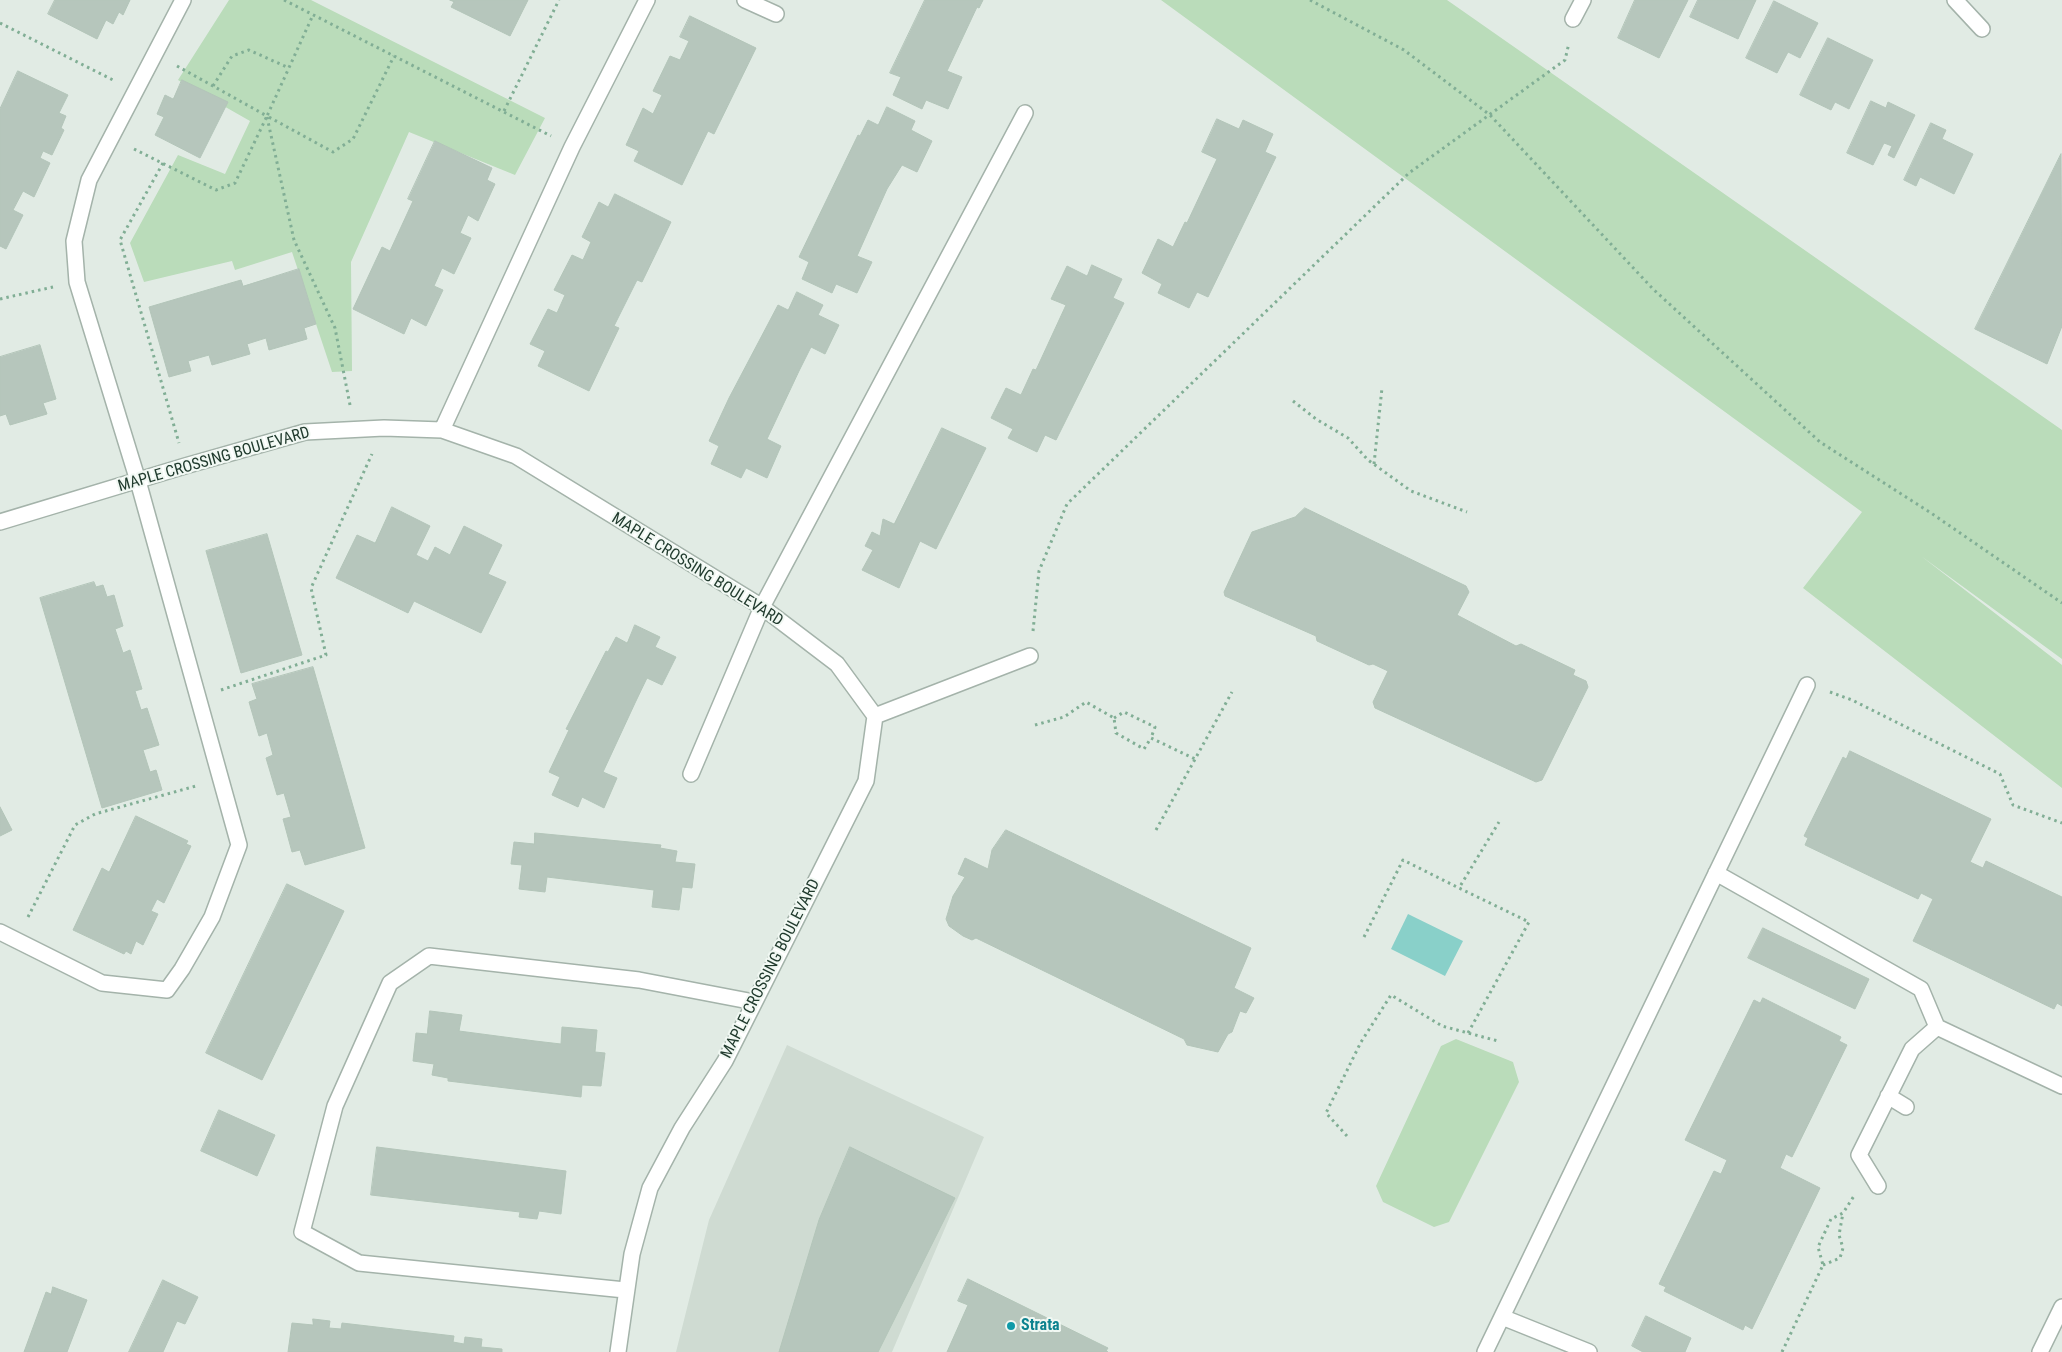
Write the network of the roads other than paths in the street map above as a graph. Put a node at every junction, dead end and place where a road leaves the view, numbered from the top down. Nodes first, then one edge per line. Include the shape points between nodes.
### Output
1 (183, 0) edge
2 (647, 0) edge
3 (745, 0) edge
4 (1583, 0) edge
5 (1955, 0) edge
6 (776, 14) dead end
7 (1574, 19) road end
8 (1982, 29) dead end
9 (1025, 113) dead end
10 (442, 430) junction
11 (138, 481) junction
12 (0, 522) edge
13 (762, 607) junction
14 (1030, 656) road end
15 (1807, 684) road end
16 (875, 716) junction
17 (691, 774) dead end
18 (1716, 873) junction
19 (0, 932) edge
20 (754, 1002) junction
21 (1937, 1027) junction
22 (2062, 1086) edge
23 (1888, 1096) junction
24 (1906, 1107) dead end
25 (1878, 1186) dead end
26 (625, 1290) junction
27 (2062, 1307) edge
28 (1502, 1317) junction
29 (618, 1352) edge
30 (1485, 1352) edge
31 (1590, 1352) edge
32 (2040, 1352) edge

1 - 11 street via 89,180 74,241 77,282
2 - 10 street via 572,147
3 - 6 street
4 - 7 street
5 - 8 street
9 - 13 street
10 - 11 street, MAPLE CROSSING BOULEVARD via 384,428 305,432
10 - 13 street, MAPLE CROSSING BOULEVARD via 516,456
11 - 12 street, MAPLE CROSSING BOULEVARD
11 - 19 street via 239,845 212,917 167,990 102,983
13 - 16 street, MAPLE CROSSING BOULEVARD via 837,664
13 - 17 street
14 - 16 street
15 - 18 street
16 - 20 street, MAPLE CROSSING BOULEVARD via 866,781
18 - 21 street via 1920,989
18 - 28 street
20 - 26 street, MAPLE CROSSING BOULEVARD via 725,1061 682,1128 650,1188
20 - 26 street via 639,980 429,956 390,983 335,1106 302,1232 359,1263
21 - 22 street
21 - 23 street via 1912,1049
23 - 24 street
23 - 25 street via 1859,1155
26 - 29 street, MAPLE CROSSING BOULEVARD
27 - 32 street
28 - 30 street
28 - 31 street

